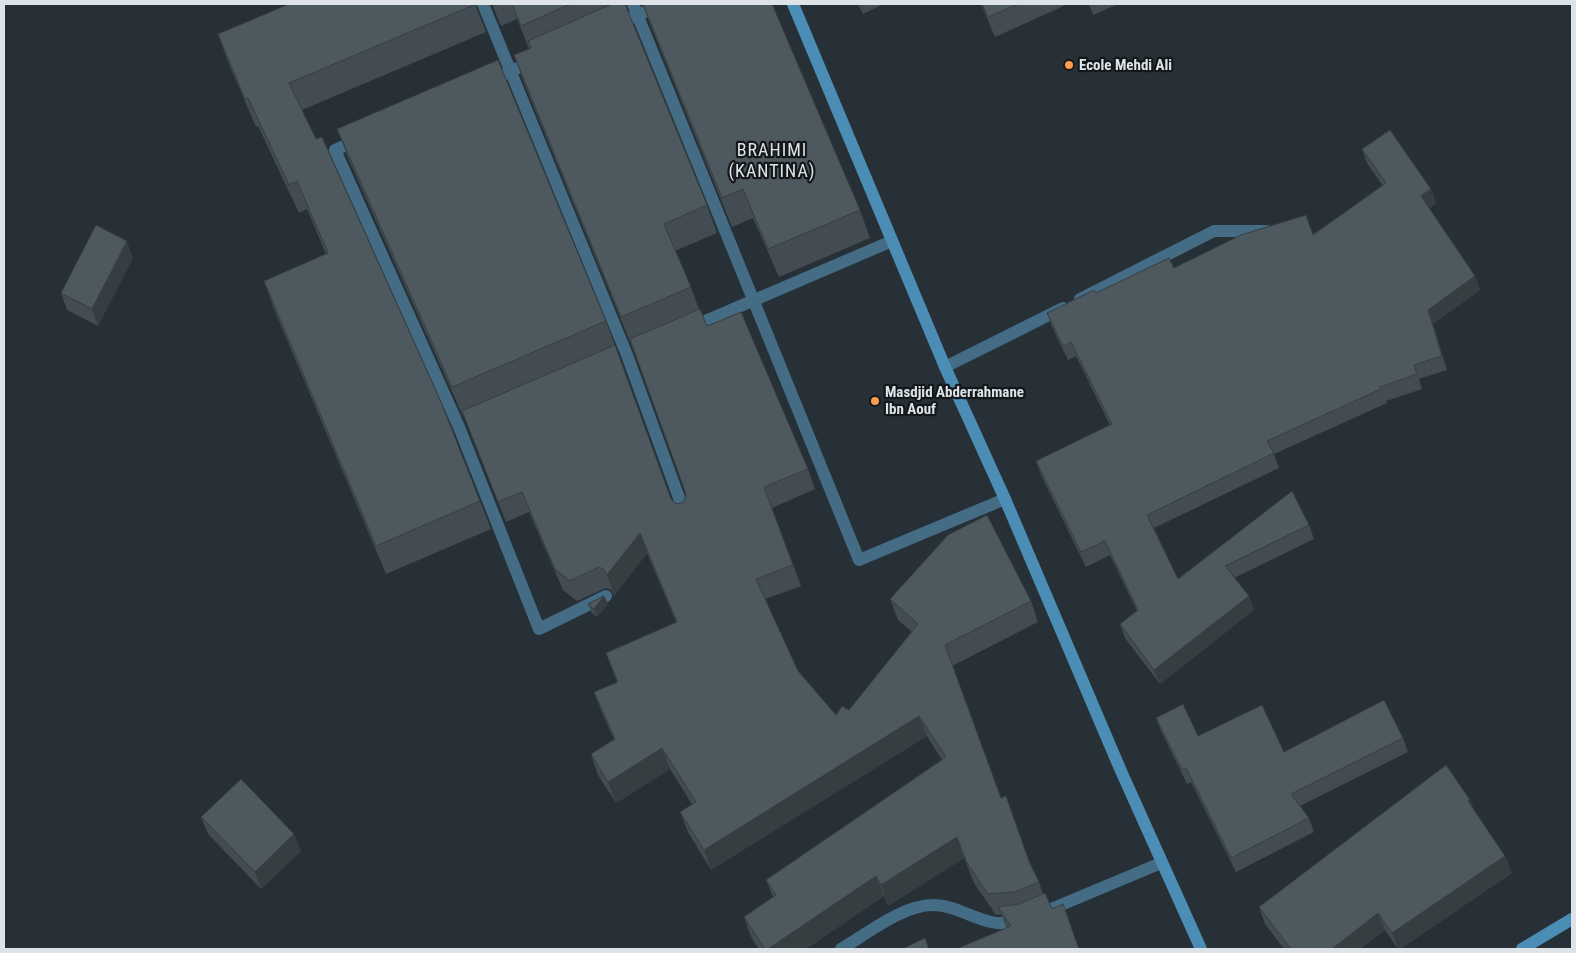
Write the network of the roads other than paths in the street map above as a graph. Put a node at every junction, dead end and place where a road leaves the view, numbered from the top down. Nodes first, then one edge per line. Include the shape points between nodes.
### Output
1 (483, 4) edge
2 (663, 4) edge
3 (793, 4) edge
4 (636, 9) edge
5 (602, 31) edge
6 (547, 55) edge
7 (510, 71) junction
8 (475, 87) edge
9 (370, 134) edge
10 (1267, 231) edge
11 (892, 241) junction
12 (753, 301) junction
13 (681, 332) edge
14 (945, 367) junction
15 (1005, 499) junction
16 (686, 517) edge
17 (606, 596) edge
18 (1161, 863) junction
19 (1572, 920) edge
20 (841, 949) edge
21 (1201, 949) edge
22 (1522, 949) edge

1 - 7 street
2 - 4 street
3 - 11 main road
4 - 5 street
4 - 12 street
6 - 7 street
7 - 8 street
7 - 16 street via 627,355
9 - 17 street via 335,150 464,426 539,629
10 - 14 street via 1214,231
11 - 12 street
11 - 14 main road
12 - 13 street
12 - 15 street via 859,560
14 - 15 main road
15 - 18 main road
18 - 20 street via 1009,924 992,923 945,906 920,906 894,917
18 - 21 main road
19 - 22 main road

